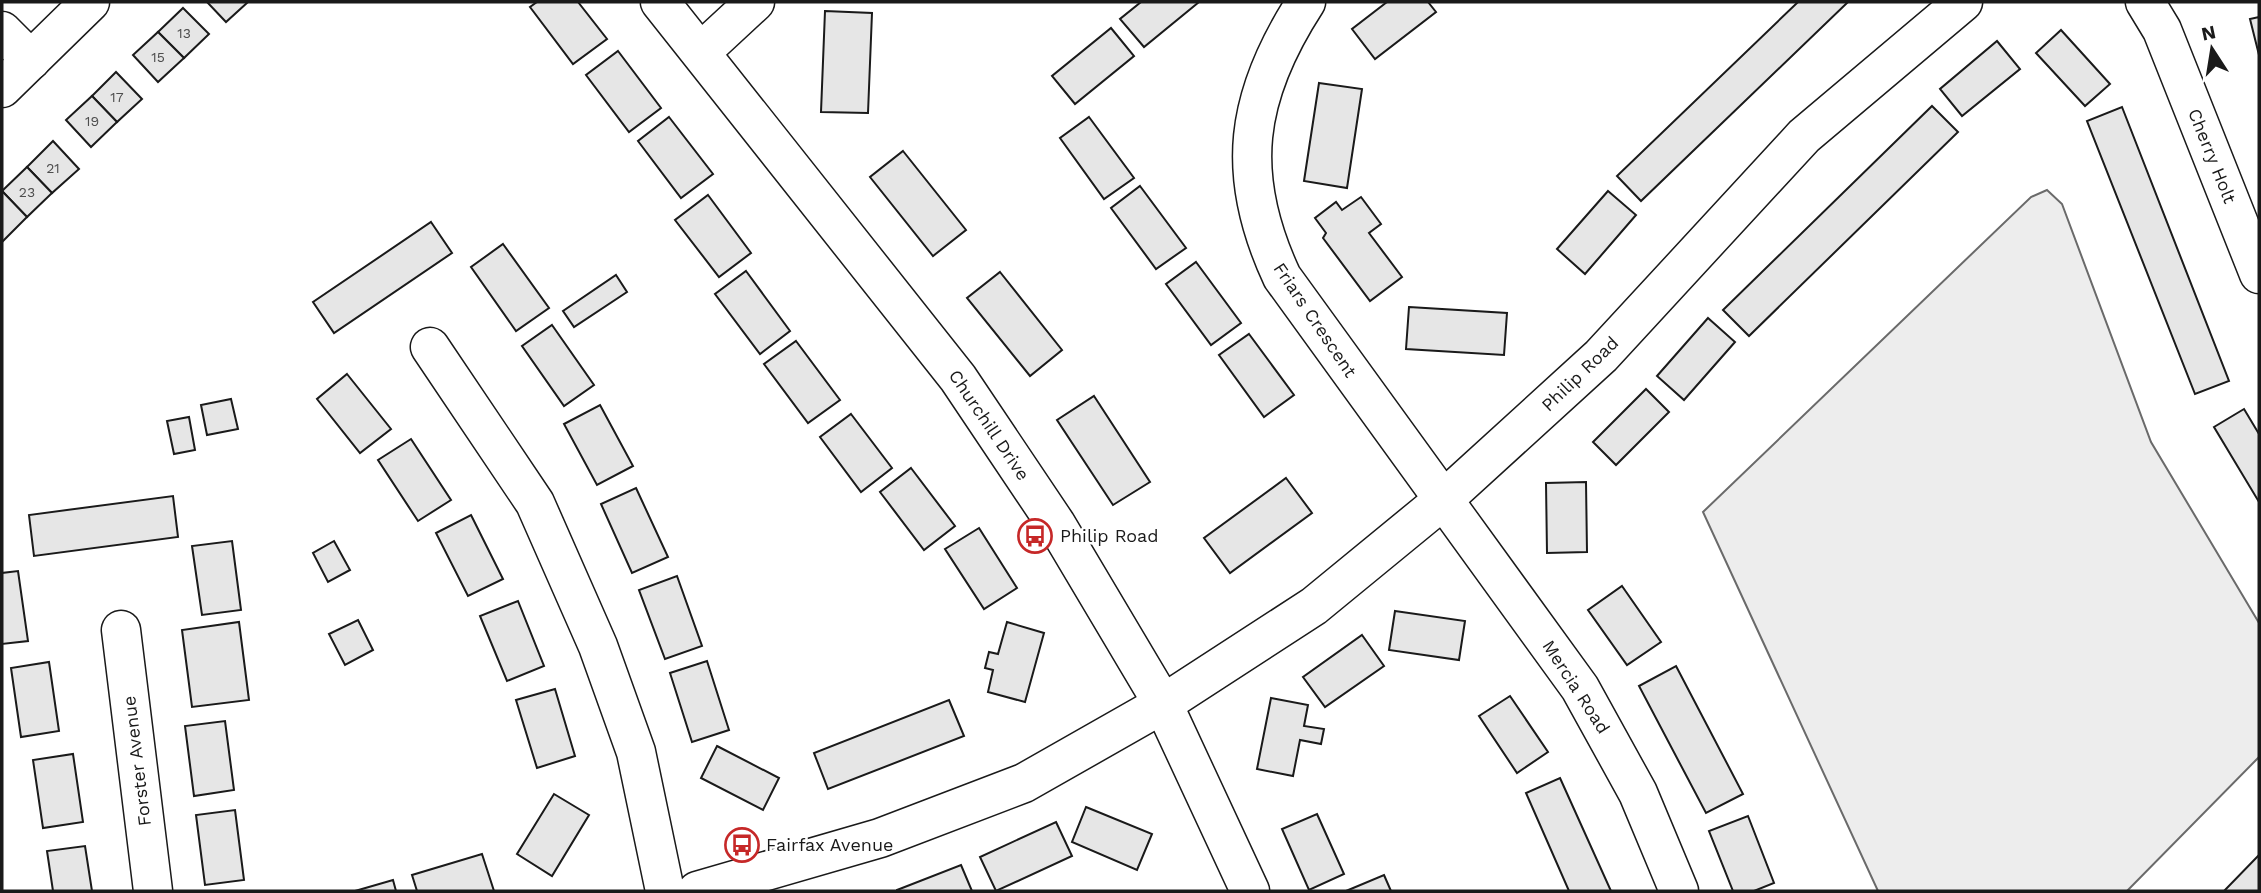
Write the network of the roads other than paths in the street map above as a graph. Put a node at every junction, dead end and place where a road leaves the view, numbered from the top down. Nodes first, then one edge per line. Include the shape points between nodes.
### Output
1 (90, 2) edge
2 (660, 2) edge
3 (755, 2) edge
4 (1306, 2) edge
5 (1963, 2) edge
6 (2145, 2) edge
7 (2, 30) edge
8 (701, 52) junction
9 (31, 60) junction
10 (2, 88) edge
11 (2259, 274) edge
12 (430, 347) dead end
13 (1442, 501) junction
14 (121, 630) dead end
15 (1163, 704) junction
16 (153, 891) edge
17 (665, 891) edge
18 (697, 891) edge
19 (1250, 891) edge
20 (1679, 891) edge

1 - 9 street
2 - 8 street, Churchill Drive
3 - 8 street
4 - 13 street, Friars Crescent via 1278,44 1262,89 1253,137 1256,209 1282,277
5 - 13 street, Philip Road via 1804,136 1601,356
6 - 11 street, Cherry Holt via 2162,30
7 - 9 street
8 - 15 street, Churchill Drive via 958,378 1056,524
9 - 10 street
12 - 17 street via 535,503 598,646 636,751
13 - 15 street, Philip Road via 1314,606
13 - 20 street, Mercia Road via 1580,688 1638,793
14 - 16 street, Forster Avenue
15 - 18 street, Philip Road via 1024,783 880,838
15 - 19 street, Churchill Drive

